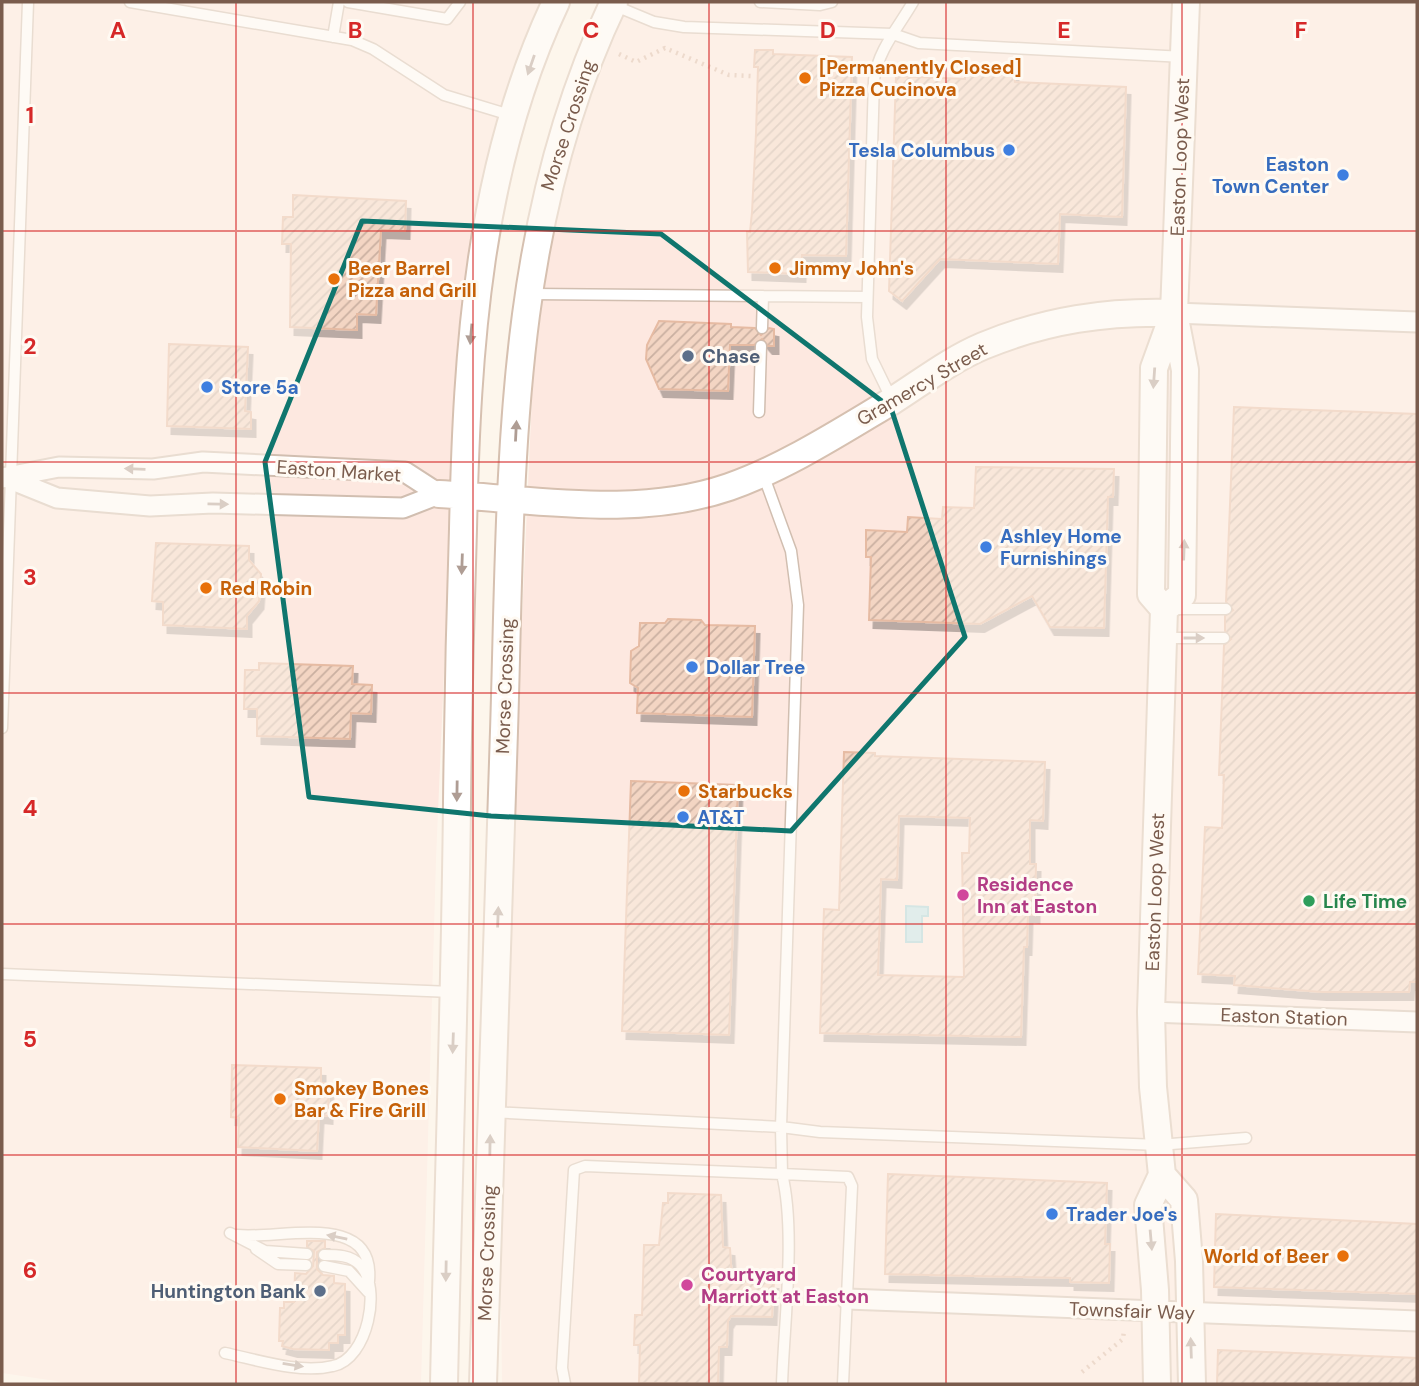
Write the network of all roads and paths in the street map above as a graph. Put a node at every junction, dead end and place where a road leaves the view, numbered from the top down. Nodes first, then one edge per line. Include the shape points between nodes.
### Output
1 (28, 2) edge
2 (130, 2) edge
3 (339, 2) edge
4 (348, 2) edge
5 (460, 2) edge
6 (556, 2) edge
7 (760, 2) edge
8 (832, 2) edge
9 (913, 2) edge
10 (1186, 2) edge
11 (613, 3) edge
12 (151, 4) edge
13 (893, 34) junction
14 (333, 37) junction
15 (620, 54) dead end
16 (1184, 57) junction
17 (751, 76) dead end
18 (514, 116) junction
19 (527, 293) junction
20 (763, 296) junction
21 (867, 297) junction
22 (1174, 313) junction
23 (1417, 322) edge
24 (762, 328) dead end
25 (761, 346) dead end
26 (892, 401) junction
27 (759, 412) dead end
28 (763, 473) junction
29 (6, 479) edge
30 (451, 495) junction
31 (512, 499) junction
32 (1164, 609) junction
33 (1226, 609) dead end
34 (1163, 638) junction
35 (1224, 638) dead end
36 (2, 728) edge
37 (2, 974) edge
38 (455, 992) junction
39 (1151, 1012) junction
40 (1417, 1022) edge
41 (491, 1112) junction
42 (781, 1127) junction
43 (1247, 1138) dead end
44 (1159, 1145) junction
45 (782, 1174) junction
46 (1163, 1175) junction
47 (306, 1260) dead end
48 (324, 1260) dead end
49 (369, 1289) junction
50 (847, 1299) junction
51 (1125, 1310) junction
52 (1155, 1312) junction
53 (1190, 1312) junction
54 (1417, 1321) edge
55 (225, 1353) dead end
56 (1082, 1372) dead end
57 (444, 1384) edge
58 (483, 1384) edge
59 (565, 1384) edge
60 (782, 1384) edge
61 (842, 1384) edge
62 (1157, 1384) edge
63 (1192, 1384) edge

1 - 29 lane
2 - 12 lane
3 - 14 lane
4 - 5 lane via 447,19
6 -> 18 main road, Morse Crossing
7 - 8 lane
9 - 13 lane
10 - 16 main road, Easton Loop West
11 - 13 lane via 654,22 684,27
11 - 19 main road, Morse Crossing via 556,154
12 - 14 lane
13 - 16 lane via 919,43
13 - 21 lane via 875,71
14 - 18 lane via 373,49 444,95
15 - 17 path via 636,62 657,49 674,49 729,75
16 - 22 main road, Easton Loop West
18 -> 30 main road, Morse Crossing via 491,200 475,296
19 - 20 lane
31 -> 19 main road, Morse Crossing
20 - 21 lane
20 - 24 lane
21 - 26 lane via 871,352
22 - 23 street, Gramercy Street
22 - 26 main road, Gramercy Street via 1106,313 1009,337 956,360
22 - 32 main road, Easton Loop West via 1154,368 1151,594
25 - 27 lane
26 - 28 main road, Gramercy Street
28 - 31 main road, Gramercy Street via 727,488 647,502 571,504
28 - 42 lane via 791,551 797,605
29 -> 30 street, Easton Market via 57,498 150,506 213,503 403,509
30 -> 29 street, Easton Market via 405,472 202,462 153,470 59,467
29 - 36 lane
30 - 31 main road, Gramercy Street
30 -> 38 main road, Morse Crossing
41 -> 31 main road, Morse Crossing
32 - 33 lane
32 - 34 main road, Easton Loop West
34 -> 35 lane
34 - 39 main road, Easton Loop West
37 - 38 lane
38 -> 57 main road, Morse Crossing
39 - 40 street, Easton Station
39 - 44 main road, Easton Loop West
41 - 42 lane
58 -> 41 main road, Morse Crossing
42 - 44 lane
42 - 45 lane
43 - 44 lane
44 - 46 main road, Easton Loop West
45 - 50 lane via 848,1177 852,1186
45 - 59 lane via 585,1166 574,1170 562,1368
45 - 60 lane via 787,1224
46 -> 52 main road via 1148,1205
46 - 53 main road via 1184,1200
49 -> 47 lane via 371,1264 365,1250 343,1237 234,1234 278,1264
48 - 49 lane via 349,1271
55 -> 49 lane via 313,1368 336,1366 365,1339
50 - 51 street, Townsfair Way
50 - 61 lane
51 - 52 street, Townsfair Way
51 - 56 path via 1123,1339
52 - 53 street, Townsfair Way
52 - 62 main road
53 - 54 street, Townsfair Way
63 -> 53 main road

